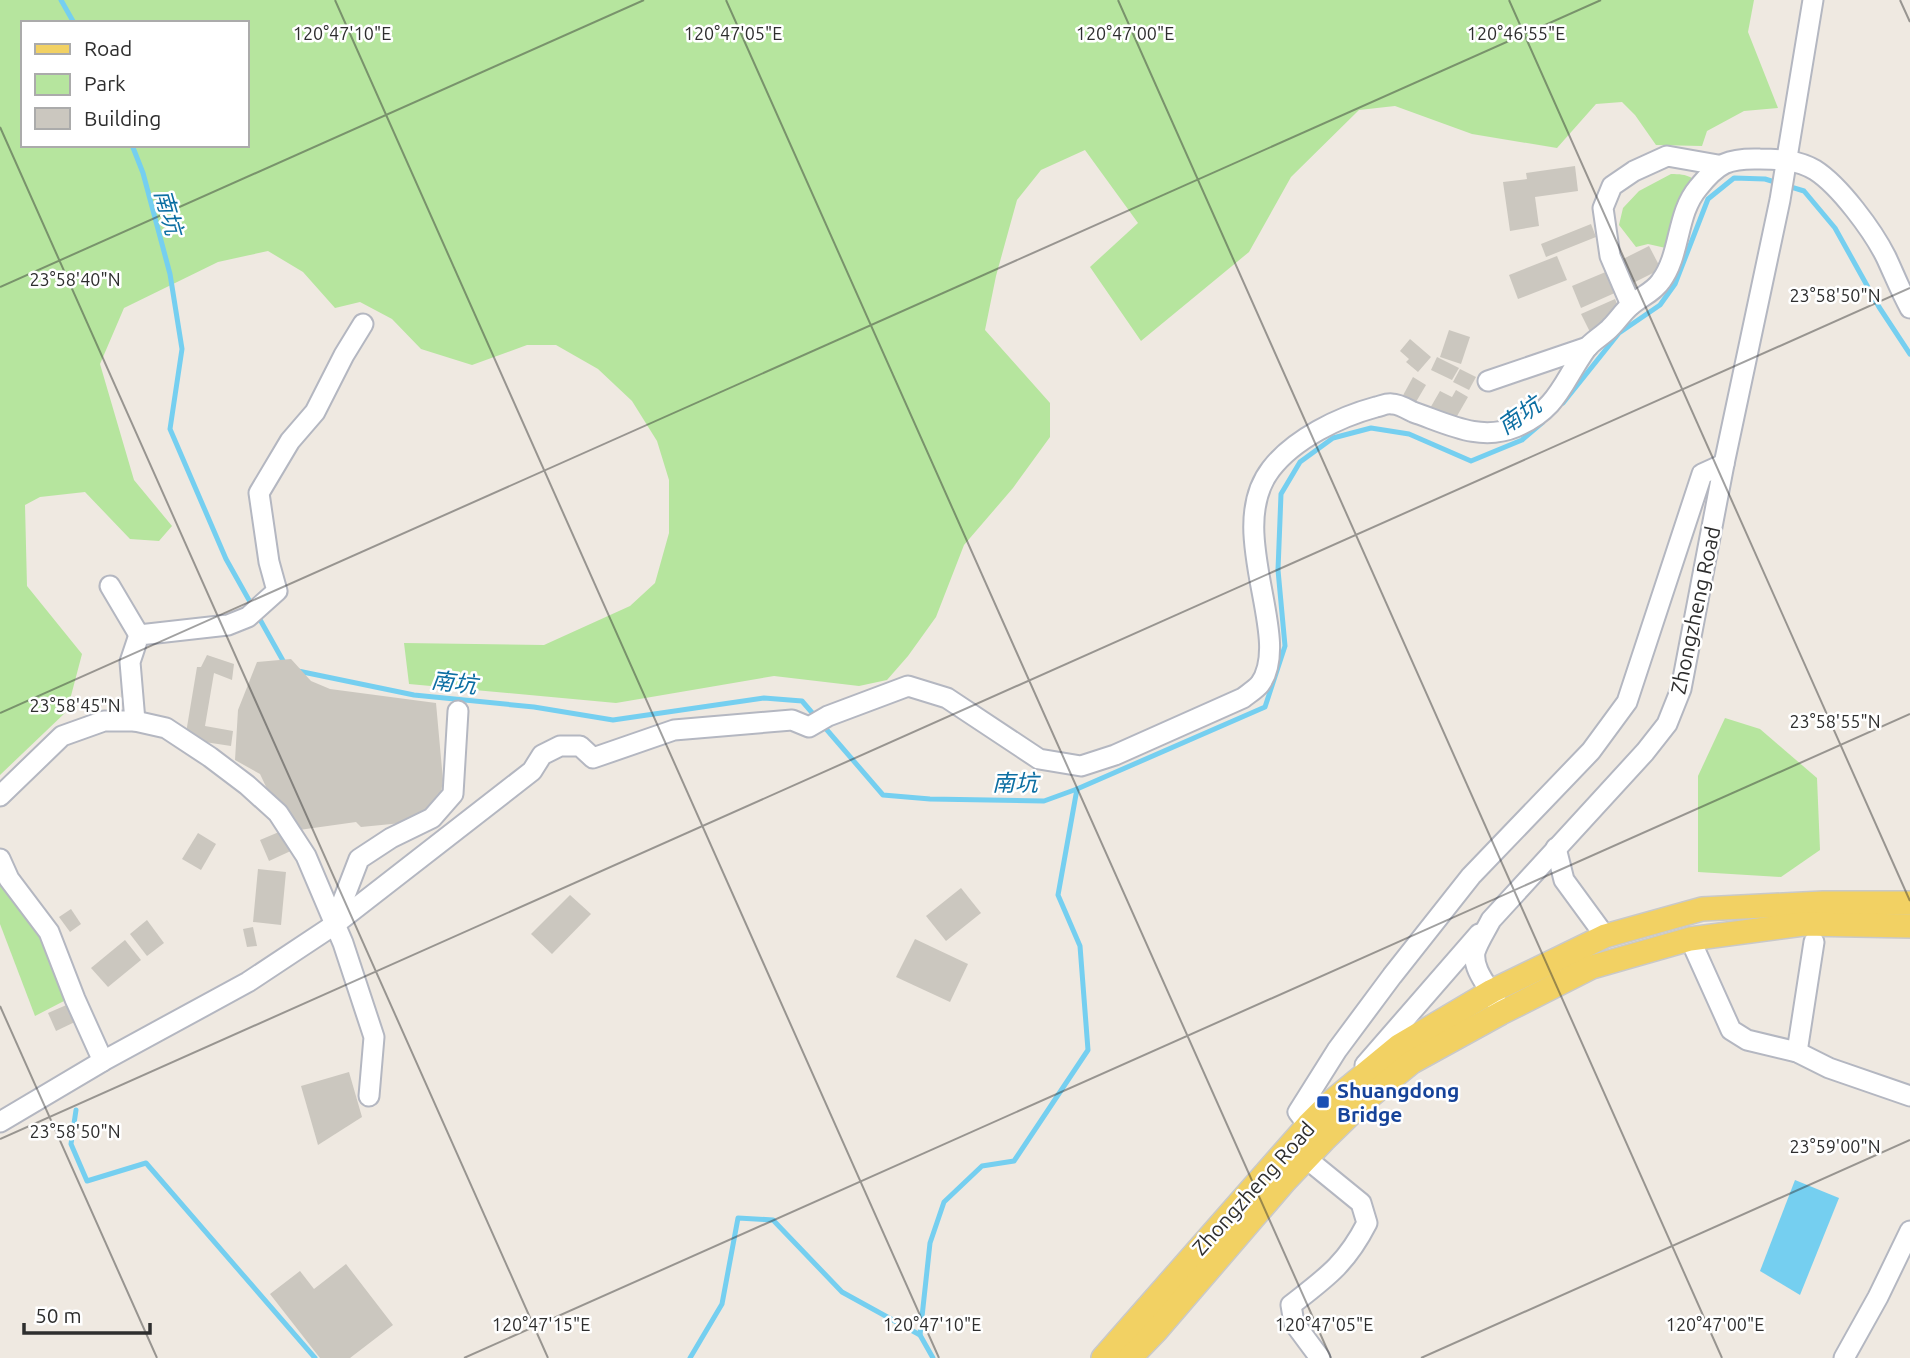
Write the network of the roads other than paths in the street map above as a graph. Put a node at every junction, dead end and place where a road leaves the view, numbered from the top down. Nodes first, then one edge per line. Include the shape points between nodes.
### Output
1 (1813, 0) edge
2 (1718, 165) junction
3 (1786, 167) junction
4 (1631, 305) junction
5 (1910, 308) edge
6 (363, 324) dead end
7 (1588, 347) junction
8 (1488, 381) dead end
9 (1724, 464) junction
10 (110, 586) dead end
11 (139, 635) junction
12 (458, 711) dead end
13 (135, 721) junction
14 (0, 796) edge
15 (1556, 848) junction
16 (0, 859) edge
17 (1910, 903) edge
18 (1491, 920) junction
19 (334, 925) junction
20 (1910, 926) edge
21 (1605, 936) junction
22 (1690, 939) junction
23 (1815, 942) dead end
24 (1496, 1002) junction
25 (1797, 1052) junction
26 (103, 1060) junction
27 (369, 1096) dead end
28 (1338, 1096) junction
29 (1910, 1096) edge
30 (0, 1122) edge
31 (1308, 1125) junction
32 (1307, 1158) junction
33 (1910, 1231) edge
34 (1103, 1358) edge
35 (1130, 1358) edge
36 (1320, 1358) edge
37 (1844, 1358) edge

1 - 3 street
2 - 3 street via 1738,159
2 - 4 street via 1695,191 1671,266 1659,285
2 - 4 street via 1667,156 1612,186 1604,208 1610,256
3 - 5 street via 1814,170 1854,210 1884,254
3 - 9 street, Zhongzheng Road
4 - 7 street
6 - 11 street via 315,411 290,441 259,493 277,591 248,617 228,625
7 - 8 street
7 - 19 street via 1556,400 1514,428 1488,434 1467,432 1391,403 1327,424 1270,470 1256,499 1254,539 1269,634 1268,660 1261,683 1243,698 1081,766 1039,759 947,698 908,686 809,727 792,720 674,730 593,758 580,746 560,746 542,755 532,771
9 - 15 street, Zhongzheng Road via 1681,689 1667,724
9 - 31 street via 1702,474 1628,702 1591,751 1472,876 1392,976 1298,1112
10 - 11 street
11 - 13 street via 130,662
12 - 19 street via 453,794 432,818 359,859
13 - 14 street via 104,721 62,736
13 - 19 street via 166,728 278,813 306,856
15 - 18 street, Zhongzheng Road
15 - 21 street via 1564,880
16 - 26 street via 9,879 49,932
17 - 21 main road, Zhongzheng Road via 1702,909
18 - 24 street, Zhongzheng Road via 1475,953 1477,970
18 - 28 street
19 - 26 street via 248,982
19 - 27 street via 374,1037
20 - 22 main road, Zhongzheng Road via 1803,924
21 - 24 main road, Zhongzheng Road
22 - 24 main road, Zhongzheng Road via 1592,967
22 - 25 street via 1731,1030 1748,1040
23 - 25 street
24 - 28 main road, Zhongzheng Road via 1399,1046
24 - 32 main road, Zhongzheng Road via 1363,1102
25 - 29 street
26 - 30 street
28 - 31 main road, Zhongzheng Road
31 - 34 main road, Zhongzheng Road
32 - 35 main road, Zhongzheng Road
32 - 36 street via 1361,1203 1367,1223 1353,1251 1328,1277 1291,1304 1294,1323
33 - 37 street

